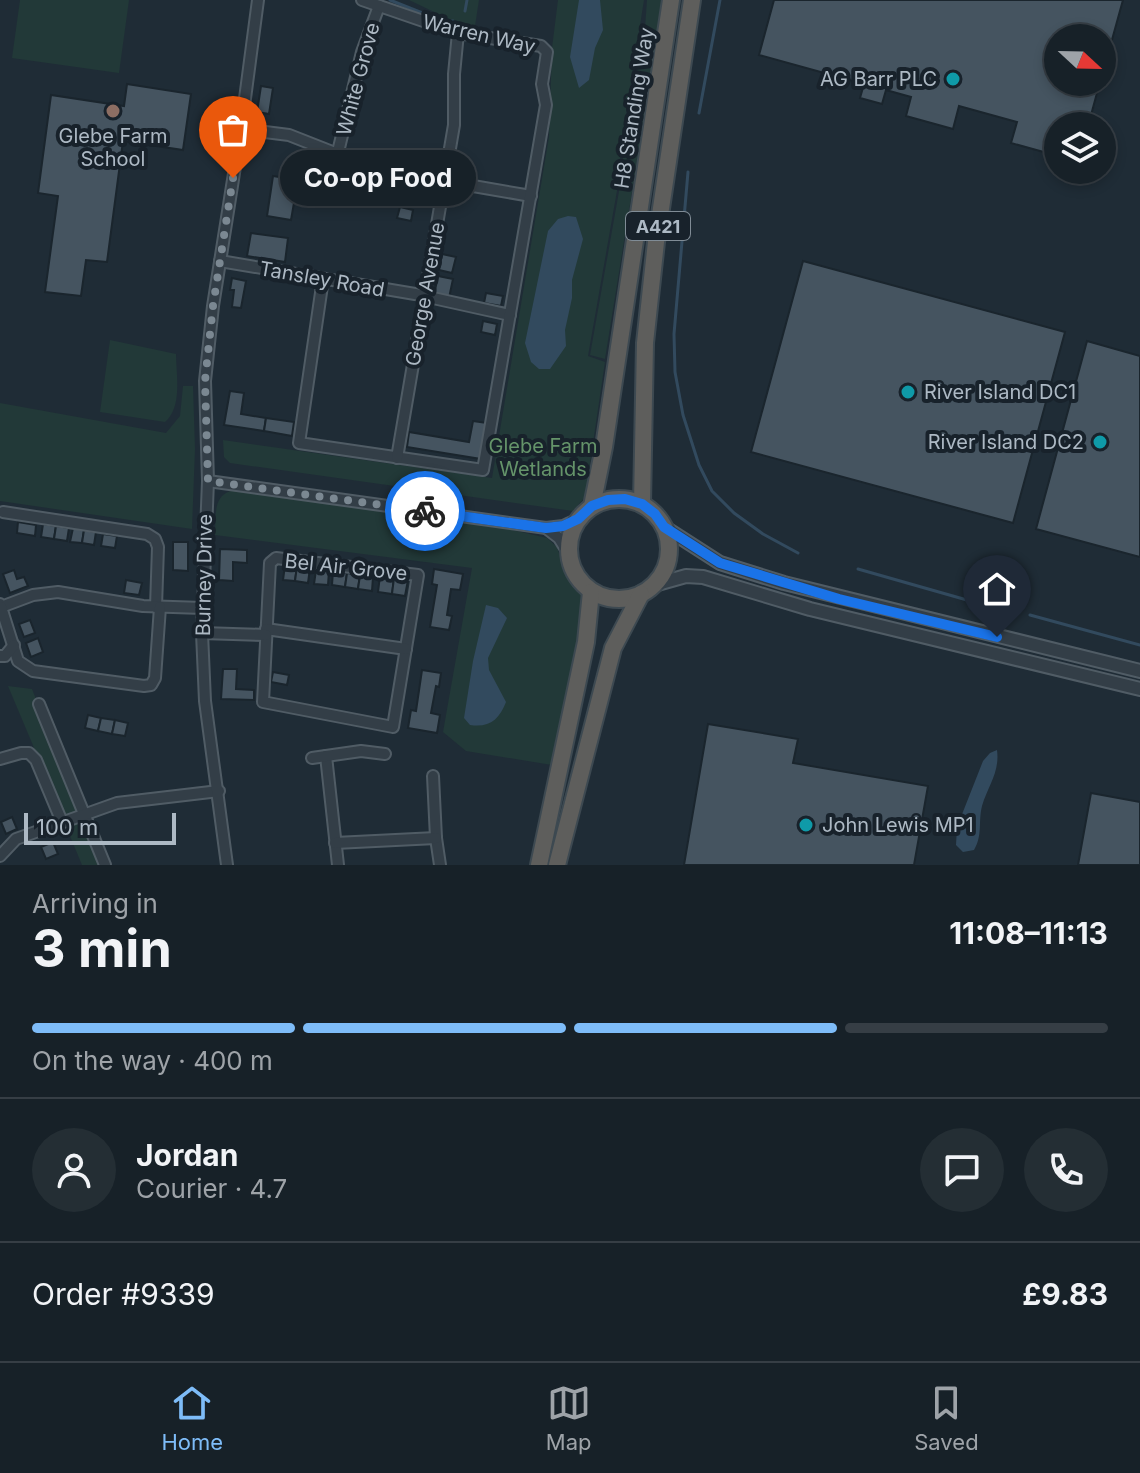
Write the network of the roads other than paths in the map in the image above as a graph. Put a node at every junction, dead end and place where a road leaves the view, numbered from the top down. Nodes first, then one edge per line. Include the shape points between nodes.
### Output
1 (258, 0) edge
2 (362, 0) edge
3 (671, 0) edge
4 (692, 0) edge
5 (379, 6) junction
6 (458, 33) junction
7 (241, 129) junction
8 (338, 152) junction
9 (443, 187) junction
10 (531, 196) junction
11 (220, 261) junction
12 (323, 279) junction
13 (424, 297) junction
14 (510, 315) junction
15 (397, 458) junction
16 (208, 481) junction
17 (594, 498) junction
18 (642, 499) junction
19 (9, 517) dead end
20 (578, 519) junction
21 (664, 527) junction
22 (546, 528) junction
23 (569, 554) junction
24 (648, 590) junction
25 (591, 597) junction
26 (1, 605) edge
27 (158, 607) junction
28 (203, 608) junction
29 (266, 632) junction
30 (202, 633) junction
31 (14, 645) junction
32 (406, 649) junction
33 (0, 656) edge
34 (1140, 671) edge
35 (1140, 689) edge
36 (39, 704) dead end
37 (385, 754) dead end
38 (326, 756) junction
39 (312, 758) dead end
40 (0, 759) edge
41 (433, 776) dead end
42 (219, 791) junction
43 (85, 814) junction
44 (62, 822) junction
45 (436, 838) junction
46 (335, 843) junction
47 (0, 856) edge
48 (105, 865) edge
49 (227, 865) edge
50 (338, 865) edge
51 (440, 865) edge
52 (539, 865) edge
53 (557, 865) edge

1 - 7 street, Burney Drive
2 - 5 street, Warren Way
3 - 17 highway, H8 Standing Way / A421
4 - 18 highway, H8 Standing Way / A421 via 645,343
5 - 6 street, Warren Way
5 - 8 street, White Grove
6 - 9 street, George Avenue via 454,125
6 - 10 street, Warren Way via 541,46 547,52 542,84 546,105
7 - 8 street via 289,135
7 - 11 street, Burney Drive
8 - 9 street via 429,190
9 - 10 street
9 - 13 street, George Avenue
10 - 14 street, Warren Way
11 - 12 street, Tansley Road
11 - 16 street, Burney Drive via 205,381
12 - 13 street, Tansley Road
12 - 15 street, Warren Way via 299,443
13 - 14 street
13 - 15 street, George Avenue
14 - 15 street, Warren Way via 483,470
16 - 22 street
16 - 28 street, Burney Drive
17 - 18 highway
17 - 20 highway
18 - 21 highway
19 - 27 street via 147,534 158,547
20 - 22 street
20 - 23 highway
21 - 24 highway via 669,558
21 - 34 street via 720,563 784,583
22 - 23 street
23 - 25 highway
24 - 25 highway via 624,599
24 - 35 street via 686,576 703,577 810,609
24 - 53 highway via 613,648
25 - 52 highway
26 - 27 street via 58,592
26 - 31 street
27 - 28 street
27 - 31 street via 151,685 33,671 18,661
28 - 30 street, Burney Drive
29 - 30 street
29 - 32 street
29 - 32 street via 263,702 393,727
29 - 32 street, Bel Air Grove via 270,563 276,558 418,575
30 - 42 street, Burney Drive via 205,701
31 - 33 street
36 - 43 street
37 - 38 street
38 - 39 street
38 - 46 street
40 - 44 street via 29,753 36,760
41 - 45 street
42 - 43 street via 117,803
42 - 49 street, Burney Drive
43 - 44 street
43 - 48 street
44 - 47 street via 16,839
45 - 46 street
45 - 51 street
46 - 50 street

